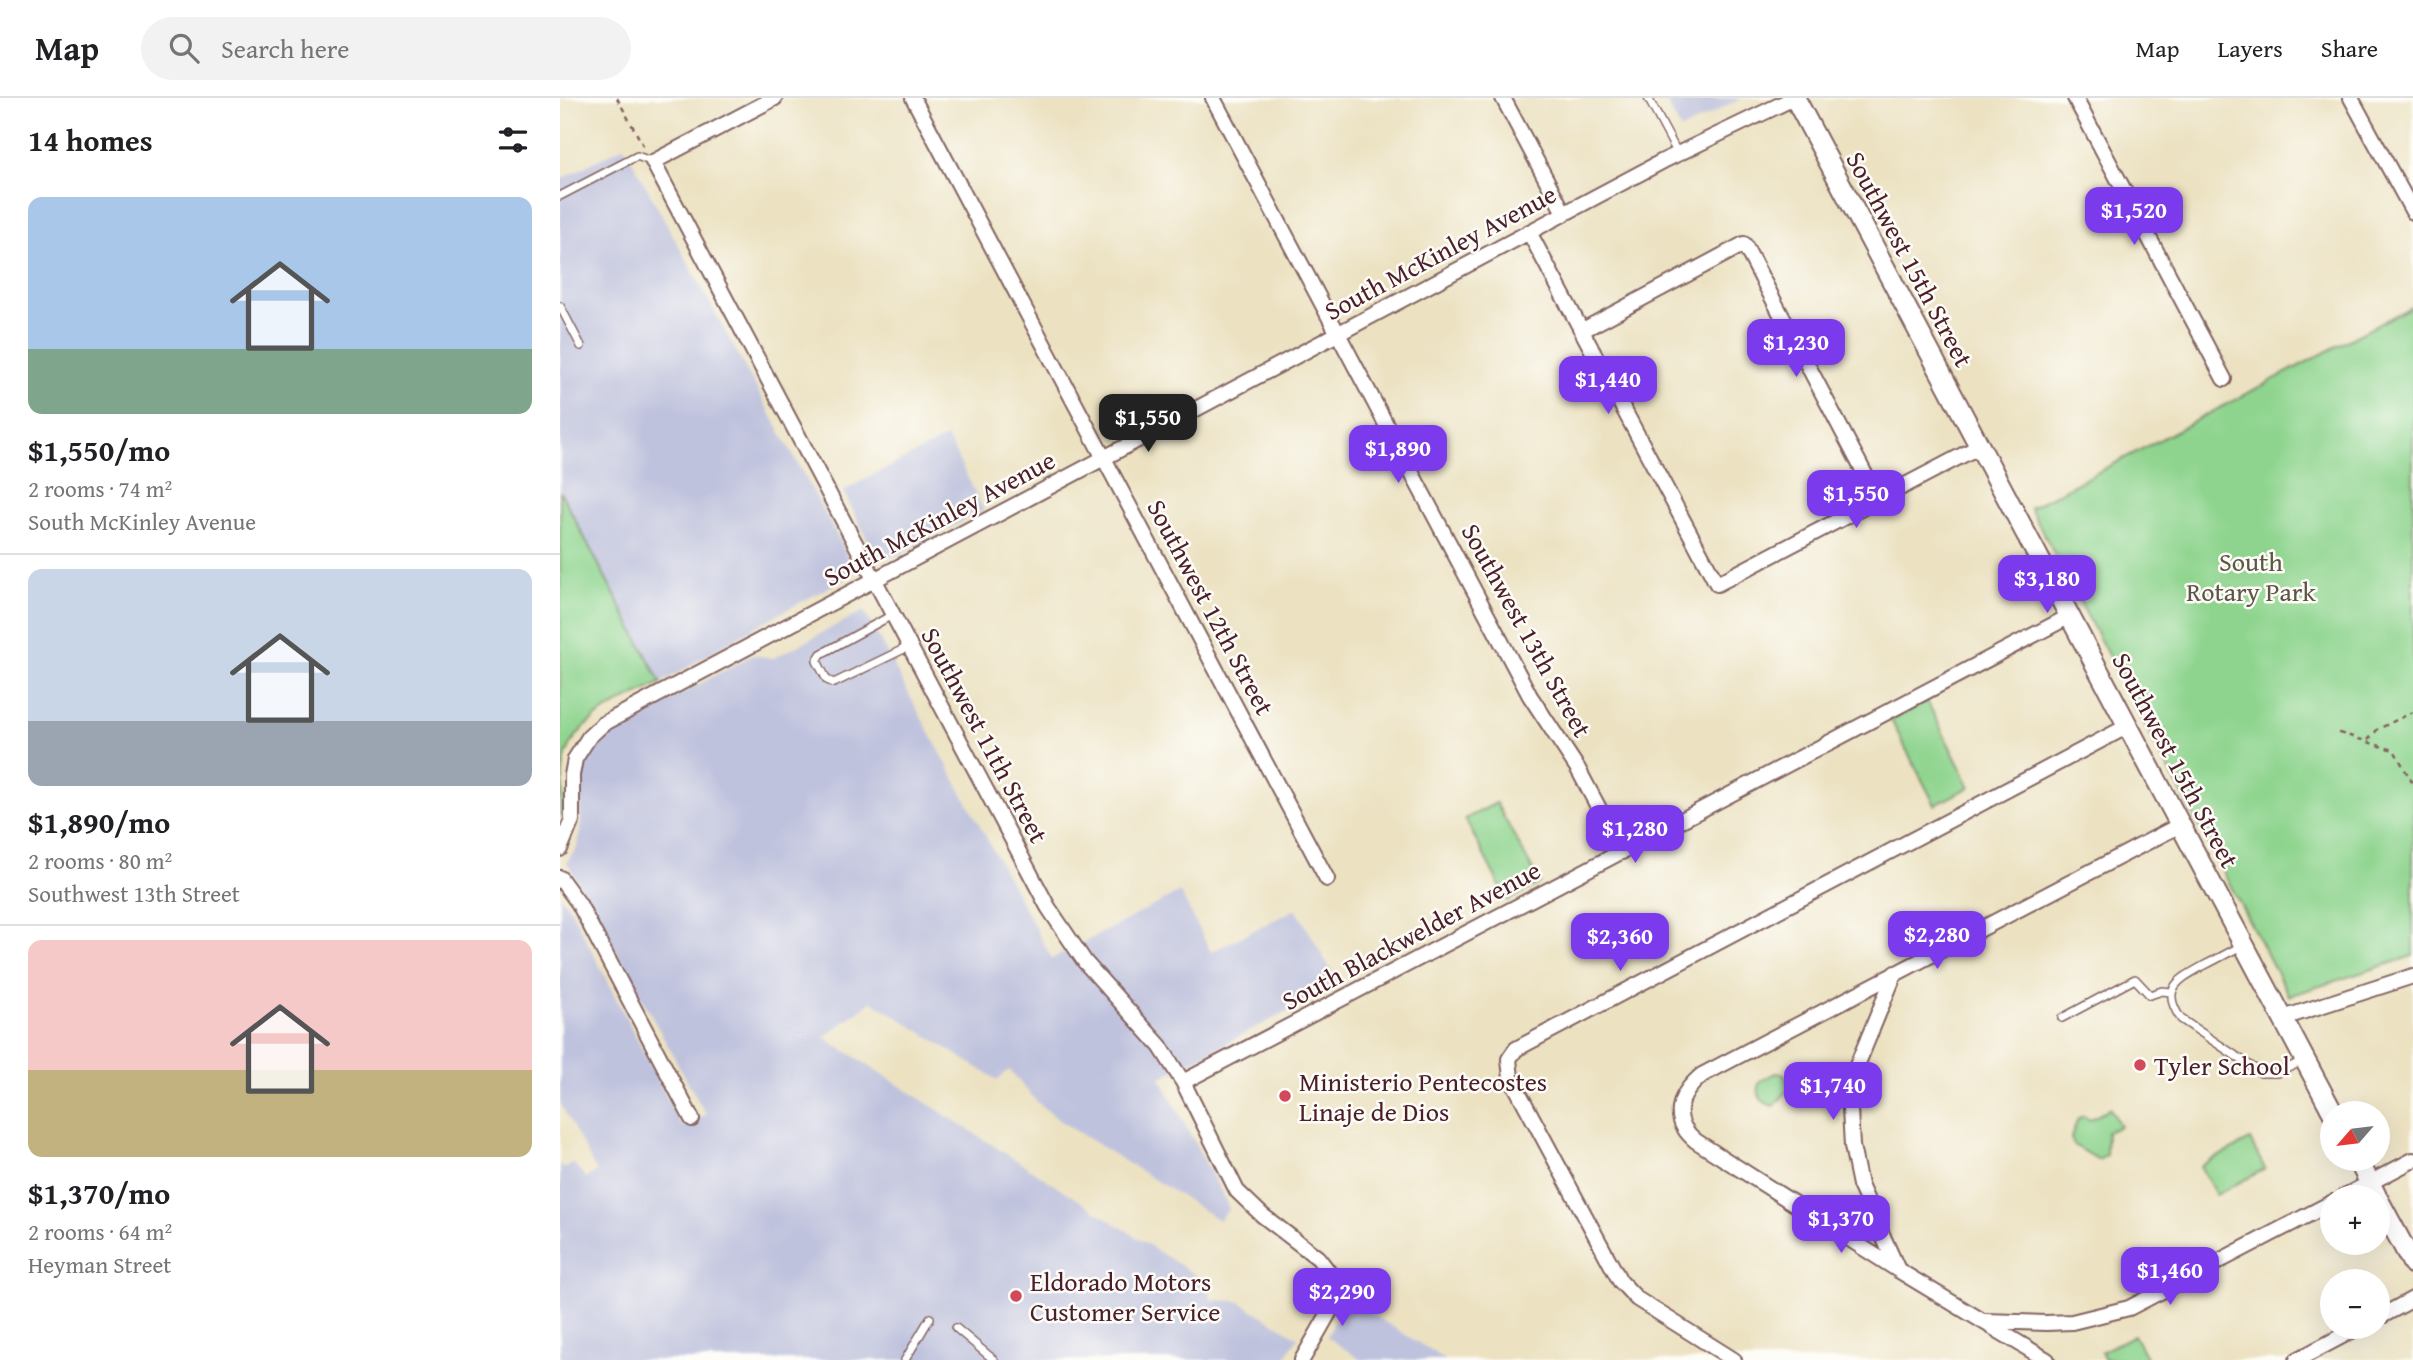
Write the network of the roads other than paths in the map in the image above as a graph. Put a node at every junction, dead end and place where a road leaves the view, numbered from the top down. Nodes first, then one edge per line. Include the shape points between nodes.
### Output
1 (775, 98) edge
2 (913, 98) edge
3 (1213, 98) edge
4 (1503, 98) edge
5 (1648, 98) edge
6 (1794, 98) edge
7 (2075, 98) edge
8 (2351, 98) edge
9 (1678, 154) junction
10 (653, 162) junction
11 (560, 197) edge
12 (2413, 212) edge
13 (1564, 214) junction
14 (1529, 232) junction
15 (560, 306) edge
16 (1583, 330) junction
17 (1338, 334) junction
18 (580, 346) dead end
19 (2224, 379) dead end
20 (1980, 446) junction
21 (1104, 457) junction
22 (1878, 499) junction
23 (876, 580) junction
24 (894, 614) junction
25 (2070, 616) junction
26 (911, 646) junction
27 (2128, 726) junction
28 (2180, 825) junction
29 (560, 849) edge
30 (1622, 852) junction
31 (560, 878) edge
32 (1327, 879) dead end
33 (2243, 944) junction
34 (1895, 973) junction
35 (2413, 976) edge
36 (2171, 992) junction
37 (2062, 1018) dead end
38 (2283, 1018) junction
39 (2305, 1060) junction
40 (1182, 1082) junction
41 (2327, 1101) edge
42 (692, 1119) dead end
43 (2413, 1160) edge
44 (2384, 1185) edge
45 (2320, 1209) edge
46 (2390, 1221) edge
47 (2413, 1265) edge
48 (1898, 1270) junction
49 (2413, 1299) edge
50 (2390, 1311) edge
51 (930, 1318) dead end
52 (1984, 1321) junction
53 (956, 1328) dead end
54 (2337, 1339) edge
55 (905, 1360) edge
56 (994, 1360) edge
57 (1302, 1360) edge
58 (1734, 1360) edge
59 (2047, 1360) edge
60 (2297, 1360) edge

1 - 10 street
2 - 21 street, Southwest 12th Street
3 - 17 street, Southwest 13th Street
4 - 13 street
5 - 9 lane
6 - 9 street, South McKinley Avenue
6 - 20 street, Southwest 15th Street
7 - 19 street
8 - 12 street
9 - 13 street, South McKinley Avenue
10 - 11 lane via 637,156
10 - 23 street, Southwest 11th Street
13 - 14 street, South McKinley Avenue
14 - 16 street
14 - 17 street, South McKinley Avenue
15 - 18 lane
16 - 22 street via 1717,584
16 - 22 street via 1744,244
17 - 21 street, South McKinley Avenue
17 - 30 street, Southwest 13th Street via 1530,696 1578,769
20 - 22 street
20 - 25 street, Southwest 15th Street
21 - 23 street, South McKinley Avenue
21 - 32 street, Southwest 12th Street
23 - 24 street, Southwest 11th Street
23 - 29 street, South McKinley Avenue via 597,729 575,759 572,820
24 - 26 street, Southwest 11th Street
24 - 26 lane via 821,653 817,661 827,680 834,683
25 - 27 street, Southwest 15th Street
25 - 30 street, South Blackwelder Avenue
26 - 40 street, Southwest 11th Street via 1048,907 1085,962 1160,1046
27 - 28 street, Southwest 15th Street
27 - 58 street via 1516,1049 1509,1059 1511,1078 1620,1281 1637,1299
28 - 33 street, Southwest 15th Street
28 - 34 street
30 - 40 street, South Blackwelder Avenue
31 - 42 street via 579,904
33 - 36 lane via 2177,980
33 - 38 street, Southwest 15th Street
34 - 48 street via 1856,1068 1850,1109 1860,1185
34 - 48 street via 1702,1075 1684,1093 1680,1113 1686,1131 1696,1141
35 - 38 street
36 - 37 lane via 2150,995 2135,979
36 - 39 lane via 2180,1019 2261,1073 2277,1073
38 - 39 street, Southwest 15th Street
39 - 41 street, Southwest 15th Street
40 - 57 street, Southwest 11th Street via 1237,1191 1324,1265 1334,1285 1332,1310
43 - 44 street
45 - 52 street via 2129,1308 2072,1322
46 - 47 street
48 - 52 street
49 - 50 street
51 - 55 lane
52 - 59 street
53 - 56 lane
54 - 60 street

